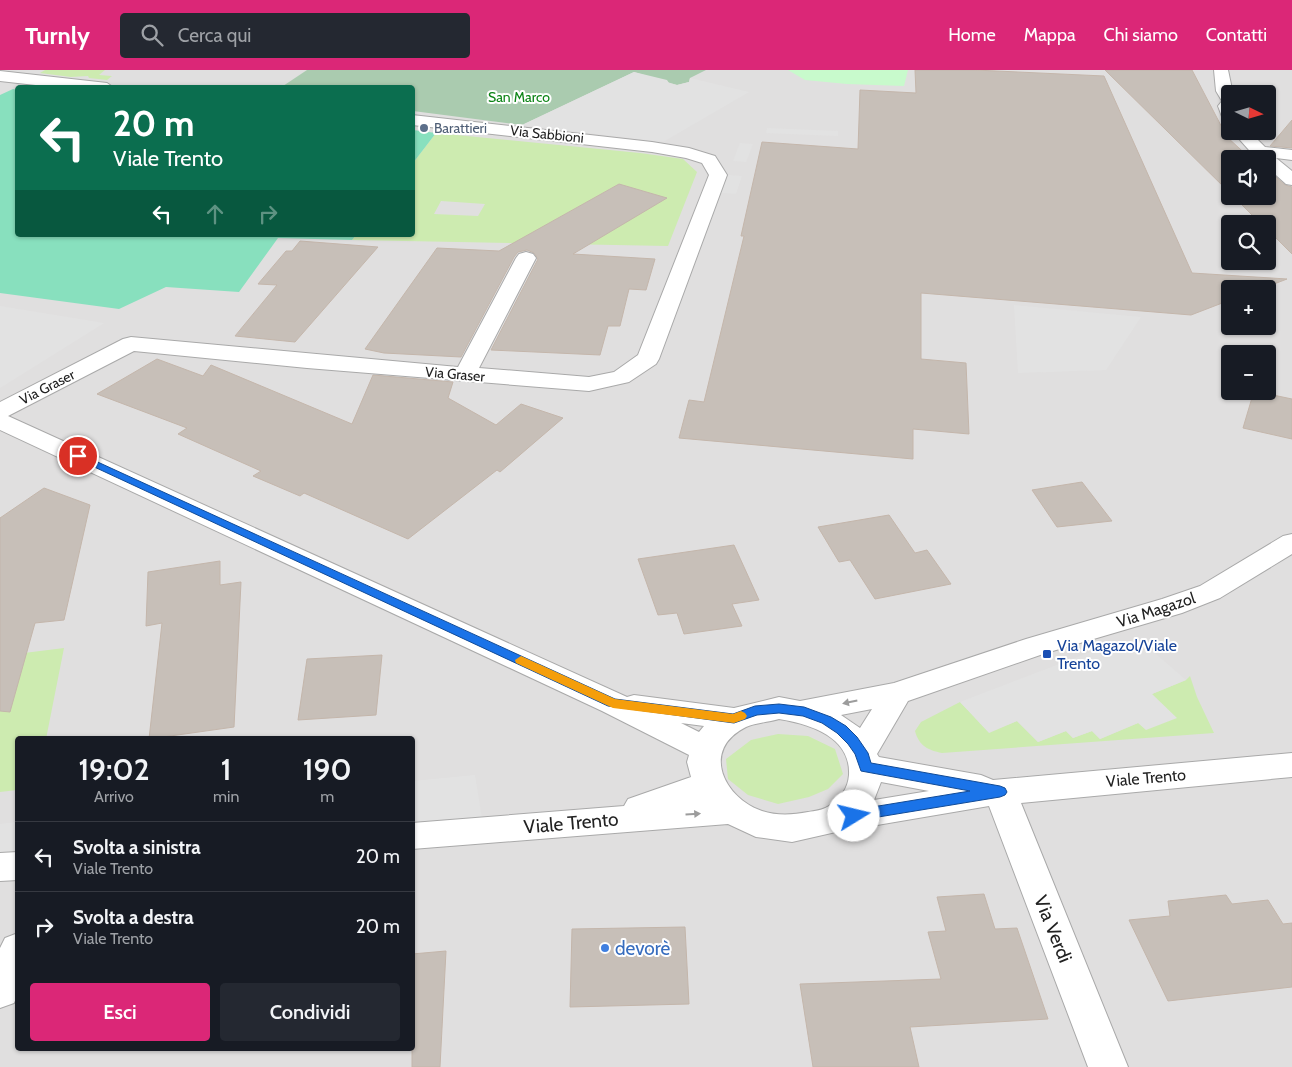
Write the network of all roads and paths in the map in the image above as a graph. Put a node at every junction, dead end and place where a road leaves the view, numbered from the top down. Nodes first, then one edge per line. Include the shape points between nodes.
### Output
1 (1221, 70) edge
2 (0, 76) edge
3 (80, 85) edge
4 (1223, 85) edge
5 (415, 120) edge
6 (1249, 140) edge
7 (652, 147) joint
8 (1258, 150) edge
9 (1292, 155) edge
10 (1276, 156) edge
11 (1276, 166) edge
12 (1292, 180) edge
13 (526, 258) dead end
14 (465, 374) junction
15 (0, 411) edge
16 (0, 421) edge
17 (1292, 542) edge
18 (896, 693) junction
19 (613, 703) junction
20 (804, 711) junction
21 (734, 719) junction
22 (705, 749) junction
23 (863, 760) junction
24 (1292, 765) edge
25 (707, 784) junction
26 (1000, 792) junction
27 (730, 811) junction
28 (610, 819) junction
29 (836, 819) junction
30 (415, 836) edge
31 (15, 866) edge
32 (0, 867) edge
33 (15, 956) edge
34 (0, 991) edge
35 (1108, 1067) edge

1 - 4 street
2 - 3 street
5 - 7 street, Via Sabbioni
6 - 8 street
7 - 14 street, Via Graser via 689,153 708,160 718,175 648,359 621,377 589,384
9 - 10 street
11 - 12 street
13 - 14 street
14 - 15 street, Via Graser via 131,344
16 - 19 street
17 - 18 street, Via Magazol via 1210,592
18 -> 20 street, Via Magazol
18 - 23 street
19 - 21 street
19 - 22 street
20 - 21 street via 779,708
20 - 23 street via 841,729 853,740
21 - 22 street via 716,732
22 - 25 street via 703,766
23 - 26 street, Viale Trento
23 - 29 street, Viale Trento via 864,787 855,804
24 - 26 street, Viale Trento
25 - 27 street, Viale Trento
25 - 28 street
26 - 29 street, Viale Trento
26 - 35 street, Via Verdi
28 -> 27 street, Viale Trento
27 - 29 street, Viale Trento via 755,824 783,829 811,828
28 - 30 street, Viale Trento
31 - 32 street
33 - 34 street

